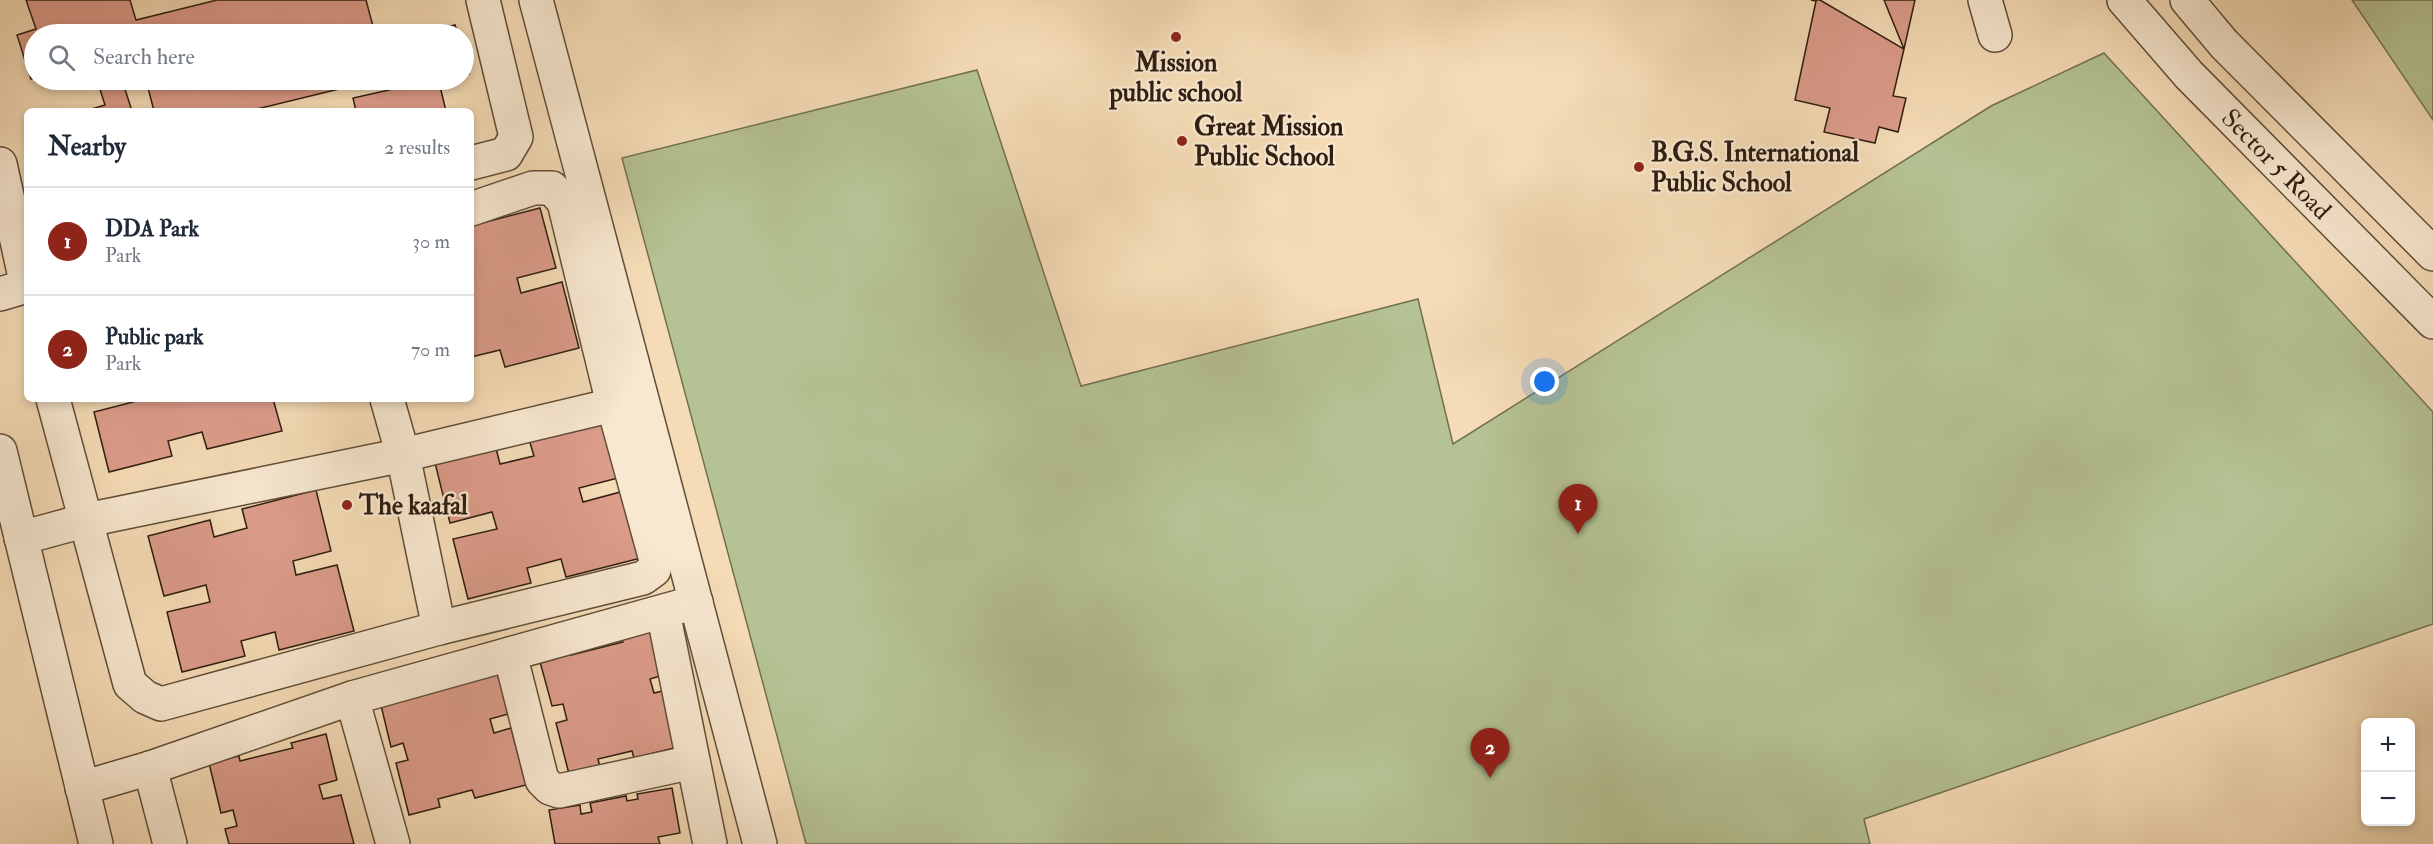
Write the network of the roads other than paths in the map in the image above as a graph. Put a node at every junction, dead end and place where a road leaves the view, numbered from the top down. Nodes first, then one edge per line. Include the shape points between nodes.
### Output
1 (483, 0) edge
2 (536, 0) edge
3 (1985, 0) edge
4 (2124, 0) edge
5 (2187, 0) edge
6 (1995, 36) dead end
7 (474, 162) edge
8 (0, 164) edge
9 (474, 208) edge
10 (2433, 255) edge
11 (24, 272) edge
12 (24, 287) edge
13 (0, 294) edge
14 (2433, 322) edge
15 (628, 401) junction
16 (54, 402) edge
17 (388, 402) edge
18 (0, 451) edge
19 (403, 455) junction
20 (87, 520) junction
21 (21, 538) junction
22 (696, 602) junction
23 (663, 612) junction
24 (439, 628) junction
25 (510, 654) junction
26 (352, 698) junction
27 (693, 762) junction
28 (150, 768) junction
29 (82, 788) junction
30 (96, 844) edge
31 (170, 844) edge
32 (393, 844) edge
33 (710, 844) edge
34 (760, 844) edge

1 - 7 street via 516,137 506,154
2 - 15 street
3 - 6 street
4 - 14 street, Sector 5 Road via 2189,75
5 - 10 street, Sector 5 Road via 2224,44
8 - 11 street
9 - 15 street via 533,188 552,188 564,202
12 - 13 street
15 - 19 street
15 - 22 street
15 - 24 street via 656,560 654,570 643,578
16 - 20 street
17 - 19 street
18 - 21 street
19 - 20 street
19 - 24 street
20 - 21 street
20 - 24 street via 130,684 161,704
21 - 29 street
22 - 23 street
22 - 34 street
23 - 25 street
23 - 27 street
25 - 26 street
25 - 27 street via 542,780 550,788 559,790
26 - 28 street
26 - 32 street
27 - 33 street
28 - 29 street
28 - 31 street
29 - 30 street

